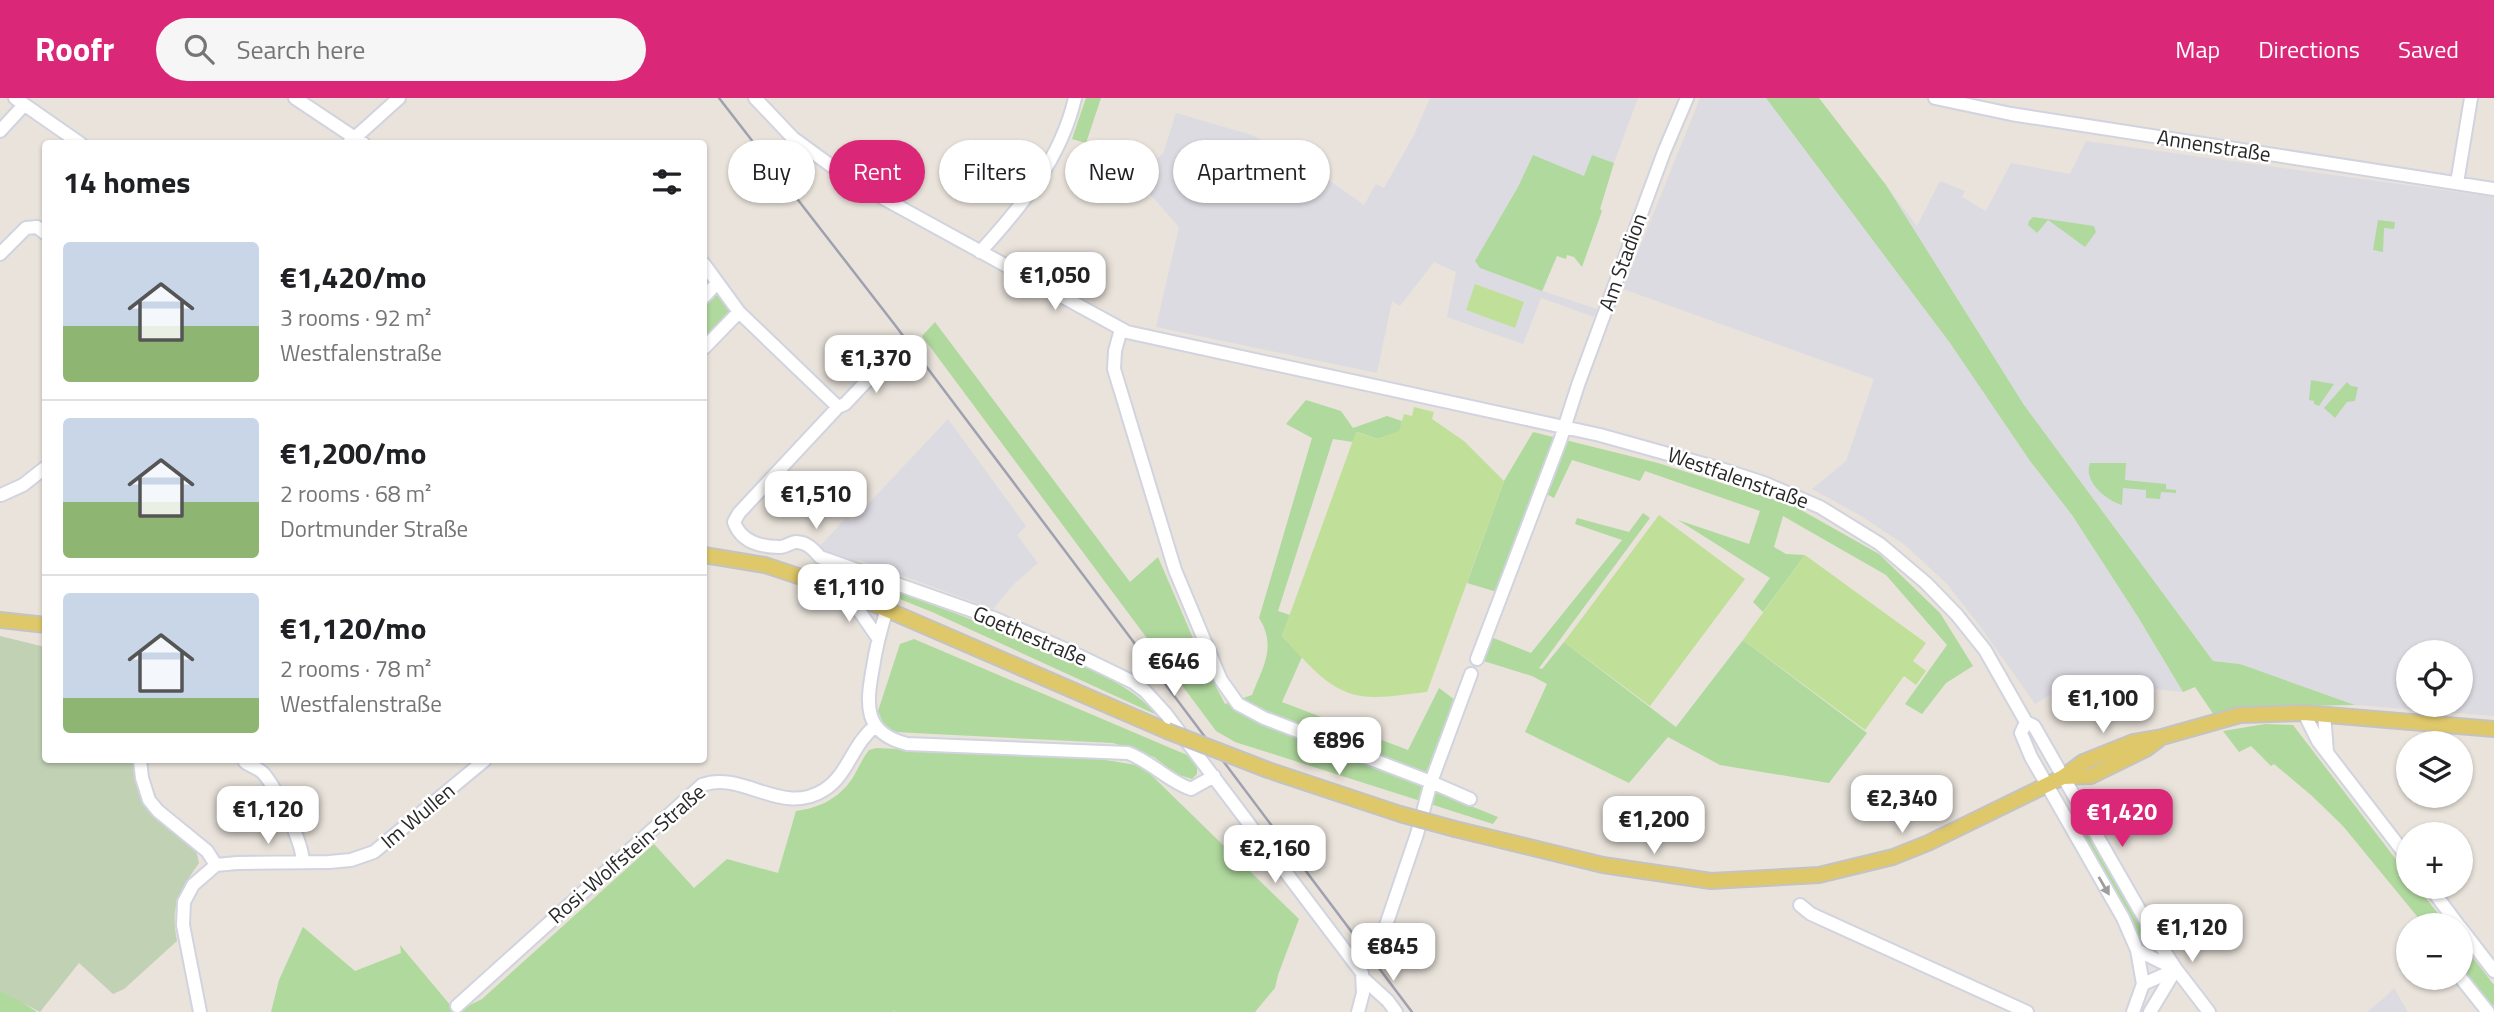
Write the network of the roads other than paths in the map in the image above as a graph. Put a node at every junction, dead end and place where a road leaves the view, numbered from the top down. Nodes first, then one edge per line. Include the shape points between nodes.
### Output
1 (295, 98) edge
2 (399, 98) edge
3 (755, 98) edge
4 (1075, 98) edge
5 (1686, 98) edge
6 (1935, 98) edge
7 (2471, 98) edge
8 (20, 101) edge
9 (0, 131) edge
10 (75, 140) edge
11 (353, 140) edge
12 (358, 140) edge
13 (2457, 183) junction
14 (2494, 189) edge
15 (42, 231) edge
16 (979, 252) junction
17 (0, 254) edge
18 (707, 268) edge
19 (717, 283) junction
20 (707, 294) edge
21 (739, 312) junction
22 (1121, 329) junction
23 (707, 345) edge
24 (893, 352) dead end
25 (838, 407) junction
26 (1565, 429) junction
27 (42, 470) edge
28 (1, 495) edge
29 (707, 555) edge
30 (846, 593) junction
31 (887, 609) junction
32 (0, 620) edge
33 (42, 625) edge
34 (878, 638) junction
35 (1477, 659) dead end
36 (1471, 674) dead end
37 (2304, 713) junction
38 (2324, 714) junction
39 (2026, 722) junction
40 (875, 726) junction
41 (2494, 729) edge
42 (2327, 753) junction
43 (140, 763) edge
44 (247, 763) edge
45 (481, 763) edge
46 (1214, 776) junction
47 (2063, 777) junction
48 (2046, 784) junction
49 (1430, 788) junction
50 (1470, 799) dead end
51 (2396, 843) edge
52 (303, 862) junction
53 (216, 865) junction
54 (2439, 899) edge
55 (1800, 905) dead end
56 (2450, 913) edge
57 (1381, 940) dead end
58 (2473, 943) edge
59 (2137, 950) junction
60 (2176, 970) junction
61 (2494, 971) edge
62 (1364, 979) junction
63 (2143, 984) junction
64 (2470, 990) edge
65 (457, 1006) dead end
66 (200, 1012) edge
67 (1358, 1012) edge
68 (1396, 1012) edge
69 (2027, 1012) edge
70 (2133, 1012) edge
71 (2150, 1012) edge
72 (2209, 1012) edge
73 (2488, 1012) edge

1 - 11 street
2 - 12 street
3 - 16 street via 793,138 832,168
4 - 16 street via 1052,159
5 - 26 street, Am Stadion
6 - 13 street, Annenstraße
7 - 13 street
8 - 9 street
8 - 10 street
13 - 14 street, Annenstraße
15 - 17 street via 26,228
16 - 22 street, Westfalenstraße
18 - 19 street
19 - 20 street
19 - 21 street
21 - 23 street
21 - 25 street
22 - 26 street, Westfalenstraße
22 - 49 street via 1114,369 1175,570 1227,690 1243,708 1264,719
24 - 25 street, Goethestraße
25 - 46 street, Goethestraße via 739,513 734,522 745,540 811,547 820,557 996,619 1133,682 1166,714
26 - 35 street
26 - 39 street, Westfalenstraße via 1682,457 1764,483 1865,533 1902,561 1957,615 1985,650
27 - 28 street
29 - 30 main road via 765,565
30 - 31 main road
30 - 34 street
31 - 34 street
31 - 48 main road, bridge via 1167,732 1268,770 1455,829 1660,875 1711,881 1819,874 1899,855
32 - 33 main road
34 - 40 street via 868,692
36 - 49 street
37 - 38 main road
37 - 42 street
37 - 47 main road via 2240,715 2162,737 2091,776
38 - 41 main road
38 - 42 street
39 - 47 street, Westfalenstraße via 2034,726
39 - 48 street, Westfalenstraße via 2021,733
40 - 46 street via 907,744 1128,753 1191,789
40 - 65 street, Rosi-Wolfstein-Straße via 857,744 834,782 813,795 787,799 726,783 702,785
42 - 51 street
43 - 53 street via 149,800 207,851
44 - 52 street via 263,772 291,822
45 - 52 street, Im Wullen via 374,852 351,860
46 - 62 street
47 - 48 main road
47 - 60 street, Westfalenstraße
48 -> 59 street, Westfalenstraße
49 - 50 street
49 - 57 street
52 - 53 street, Im Wullen
53 - 66 street via 193,885 184,902 183,925
54 - 56 street
55 - 69 street
58 - 61 street
59 - 60 street
59 - 63 street, Westfalenstraße
60 - 63 street
60 - 71 street
60 - 72 street, Westfalenstraße
62 - 67 street
62 - 68 street
63 - 70 street
64 - 73 street

